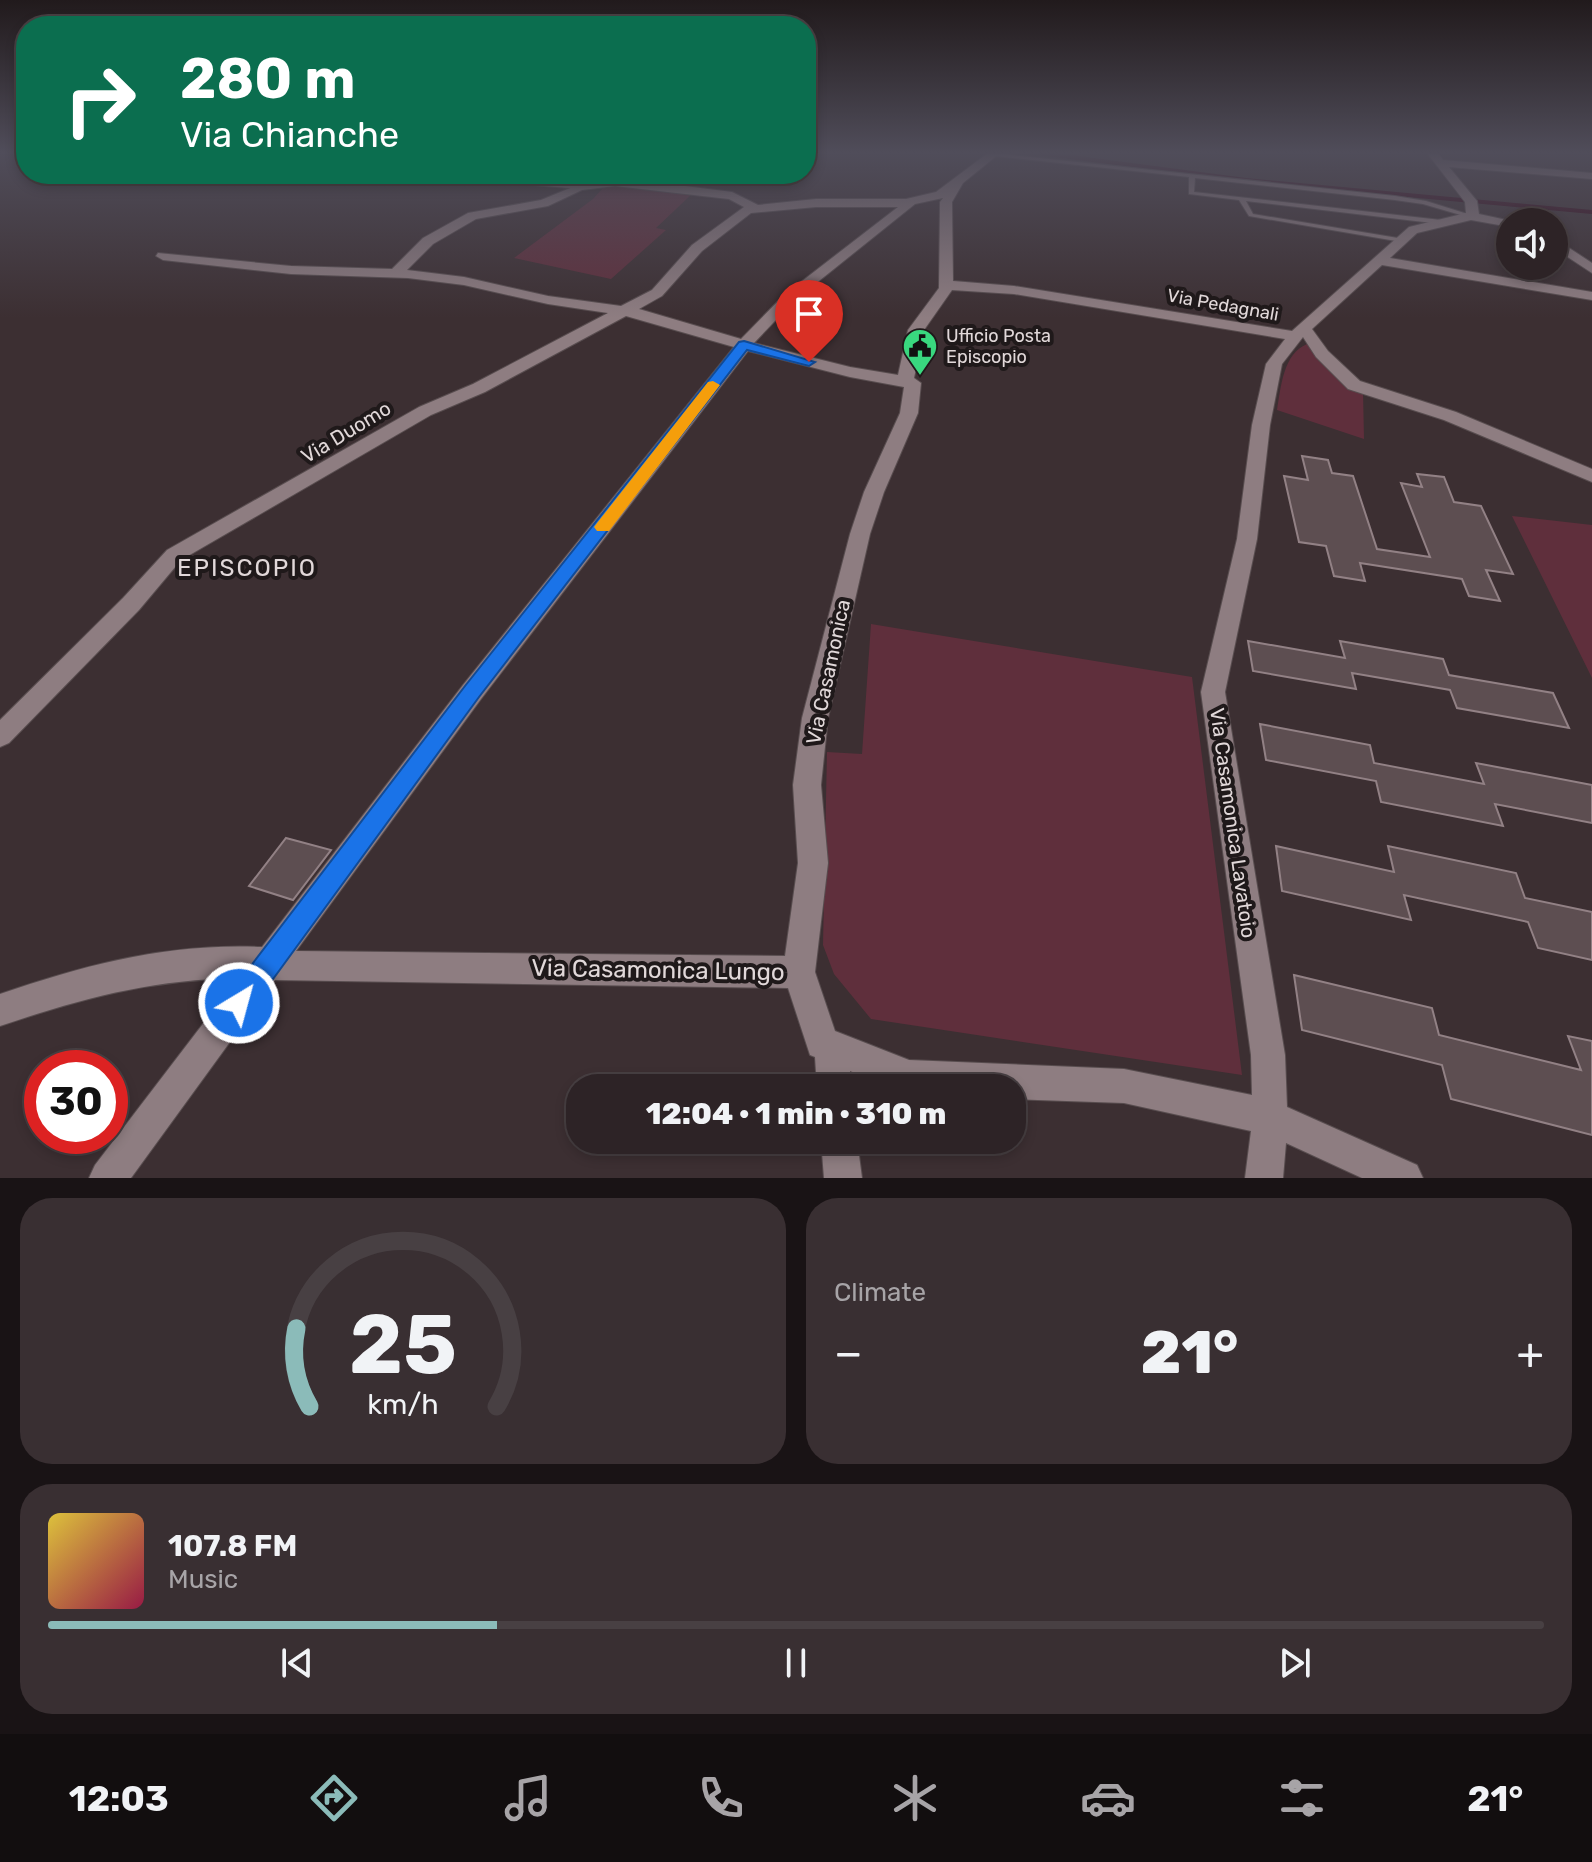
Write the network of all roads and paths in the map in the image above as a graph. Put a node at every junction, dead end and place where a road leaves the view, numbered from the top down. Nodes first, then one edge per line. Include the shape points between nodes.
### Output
1 (516, 208) edge
2 (774, 208) edge
3 (903, 208) edge
4 (946, 208) edge
5 (1247, 208) edge
6 (1324, 208) edge
7 (1465, 208) edge
8 (1477, 208) edge
9 (751, 209) joint
10 (1496, 217) edge
11 (1441, 222) junction
12 (1402, 240) junction
13 (1568, 252) edge
14 (163, 256) dead end
15 (1379, 260) junction
16 (1592, 269) edge
17 (394, 275) junction
18 (946, 285) junction
19 (1592, 296) edge
20 (626, 310) junction
21 (1300, 332) junction
22 (744, 345) junction
23 (909, 382) junction
24 (1592, 476) edge
25 (43, 693) junction
26 (0, 736) edge
27 (0, 751) edge
28 (270, 962) junction
29 (799, 972) junction
30 (0, 1010) edge
31 (832, 1047) junction
32 (833, 1074) edge
33 (1270, 1117) junction
34 (840, 1154) edge
35 (108, 1178) edge
36 (843, 1178) edge
37 (1264, 1178) edge
38 (1404, 1178) edge

1 - 17 street via 472,216 428,241
2 - 9 street
3 - 22 street via 789,298
4 - 18 street
5 - 12 lane via 1251,215
6 - 11 lane
7 - 11 street, Via Pedagnali
8 - 10 street
9 - 20 street, Via Duomo via 697,248 657,293
11 - 12 street, Via Pedagnali via 1413,230
12 - 15 street, Via Pedagnali
13 - 16 street
14 - 17 street
15 - 19 street
15 - 21 street, Via Pedagnali
17 - 20 street via 464,281
18 - 21 street, Via Pedagnali
18 - 23 street, Via Casamonica via 916,330
20 - 22 street
20 - 25 street, Via Duomo via 425,411 193,542 174,555
21 - 24 street via 1354,385 1450,416
21 - 33 street, Via Casamonica Lavatoio via 1274,364 1247,539 1213,692 1268,1055
22 - 23 street
22 - 28 street via 472,692
23 - 29 street, Via Casamonica via 909,413 860,534 815,718 807,785 813,863
25 - 26 street, Via Duomo
25 - 27 street via 43,701
28 - 29 street, Via Casamonica Lungo via 292,967
28 - 30 street, Via Casamonica Lungo via 193,965 84,982
28 - 35 street
29 - 31 street, Via Casamonica Lungo via 822,1043
31 - 32 street
31 - 33 street via 909,1077 1124,1086
33 - 37 street, Via Casamonica Lavatoio
33 - 38 street
34 - 36 street

